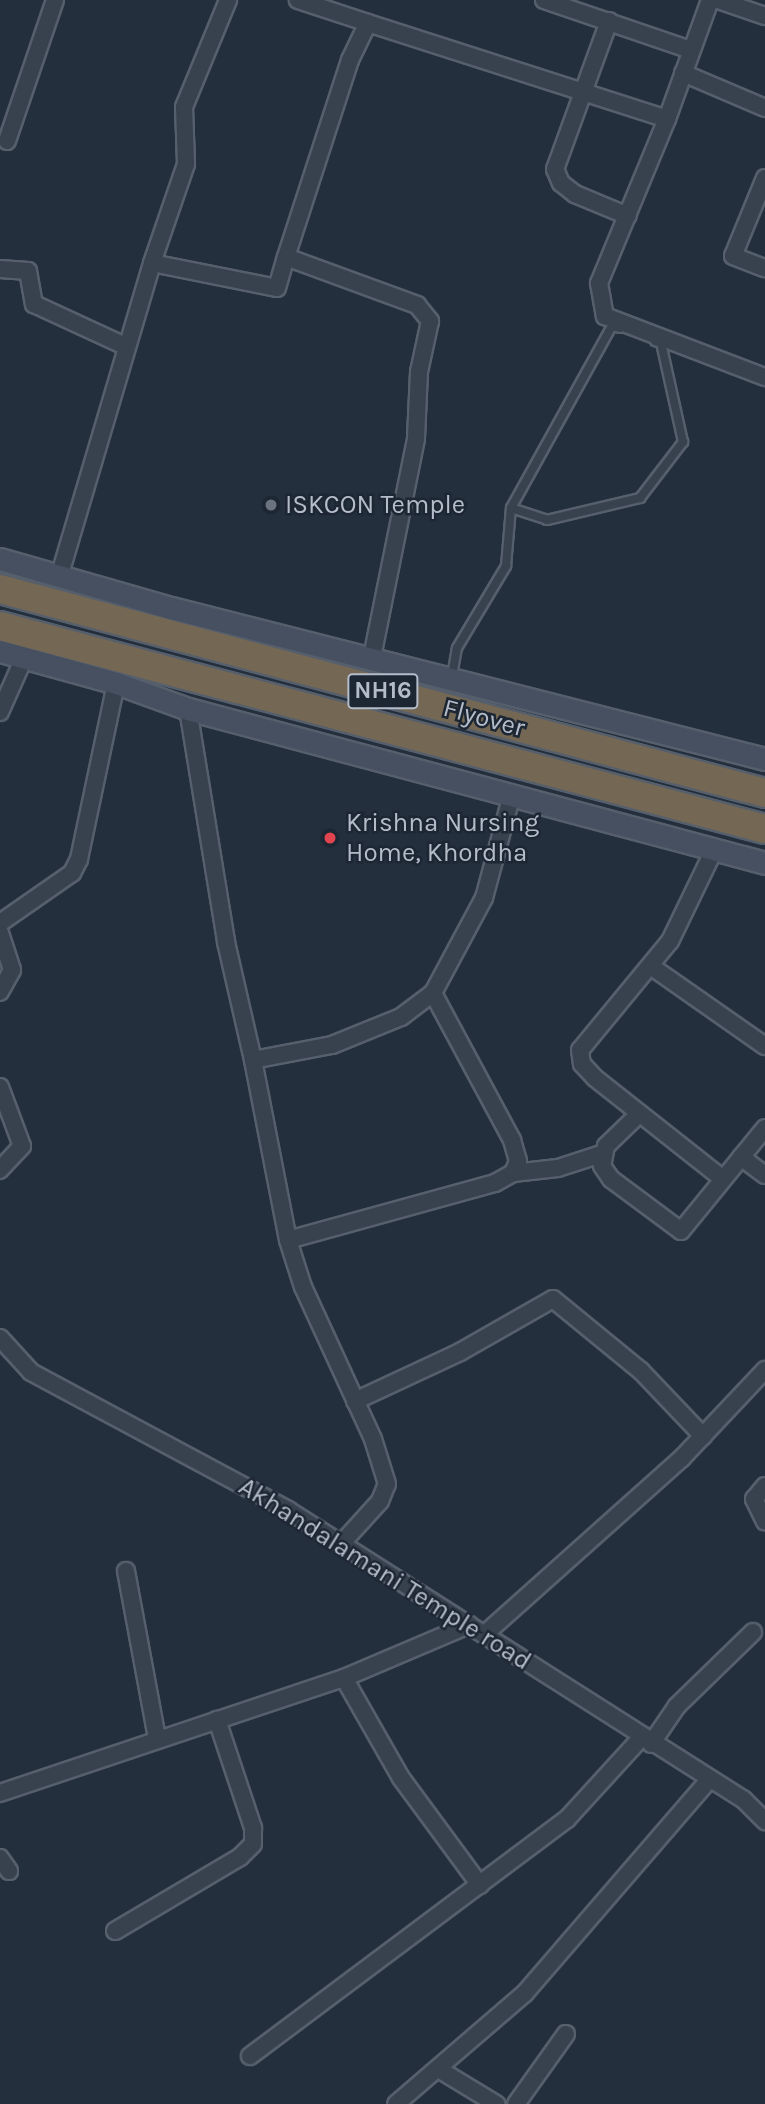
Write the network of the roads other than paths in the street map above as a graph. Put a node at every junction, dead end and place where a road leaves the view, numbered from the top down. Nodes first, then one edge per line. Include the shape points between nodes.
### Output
1 (55, 0) edge
2 (228, 0) edge
3 (298, 0) edge
4 (544, 0) edge
5 (710, 0) edge
6 (718, 0) edge
7 (583, 6) edge
8 (765, 16) edge
9 (609, 21) junction
10 (368, 23) junction
11 (691, 50) junction
12 (683, 73) junction
13 (584, 89) junction
14 (765, 108) edge
15 (667, 119) junction
16 (7, 141) dead end
17 (765, 178) edge
18 (628, 216) junction
19 (286, 257) junction
20 (152, 263) junction
21 (765, 268) edge
22 (0, 270) edge
23 (127, 347) junction
24 (765, 377) edge
25 (511, 508) junction
26 (0, 559) edge
27 (60, 574) junction
28 (0, 589) edge
29 (0, 626) edge
30 (0, 651) edge
31 (24, 657) junction
32 (372, 657) junction
33 (452, 676) junction
34 (116, 683) junction
35 (188, 709) junction
36 (0, 712) edge
37 (765, 759) edge
38 (765, 793) edge
39 (512, 794) junction
40 (765, 829) edge
41 (715, 848) junction
42 (765, 863) edge
43 (0, 923) edge
44 (0, 933) edge
45 (652, 967) junction
46 (0, 992) edge
47 (433, 993) junction
48 (765, 1046) edge
49 (253, 1060) junction
50 (0, 1087) edge
51 (639, 1114) junction
52 (765, 1128) edge
53 (601, 1154) junction
54 (741, 1157) junction
55 (0, 1170) edge
56 (513, 1173) junction
57 (765, 1175) edge
58 (723, 1180) junction
59 (288, 1240) junction
60 (0, 1338) edge
61 (765, 1371) edge
62 (355, 1401) junction
63 (703, 1436) junction
64 (765, 1486) edge
65 (765, 1522) edge
66 (341, 1544) junction
67 (126, 1570) dead end
68 (469, 1625) junction
69 (753, 1632) dead end
70 (485, 1634) junction
71 (344, 1678) junction
72 (217, 1720) junction
73 (157, 1739) junction
74 (646, 1741) junction
75 (709, 1780) junction
76 (0, 1793) edge
77 (765, 1821) edge
78 (480, 1885) junction
79 (116, 1931) dead end
80 (566, 2034) dead end
81 (250, 2056) dead end
82 (440, 2070) junction
83 (396, 2104) edge
84 (496, 2104) edge
85 (516, 2104) edge

1 - 16 street
2 - 20 street via 184,107 186,164
3 - 10 street
4 - 7 street
5 - 11 street
6 - 8 street
7 - 9 street
9 - 11 street
9 - 13 street
10 - 13 street
10 - 19 street via 350,60
11 - 12 street
12 - 14 street
12 - 15 street
13 - 15 street
13 - 18 street via 555,160 558,178 575,194
15 - 18 street
17 - 21 street via 733,256
18 - 24 street via 599,283 605,316
19 - 20 street via 277,288
19 - 32 street via 417,304 430,321 414,415 416,439
20 - 23 street
22 - 23 street via 28,271 34,304
23 - 27 street
25 - 25 lane via 547,520 640,498 683,442 661,343 612,326
25 - 33 lane via 506,566 457,648
26 - 27 street
27 - 32 street via 171,608
28 - 38 highway, Flyover / NH16
29 - 40 highway, Flyover / NH16
30 - 31 street
31 - 34 street
31 - 36 street
32 - 33 street
33 - 37 street
34 - 35 street
34 - 43 street via 79,859 60,882
35 - 39 street
35 - 49 street via 226,942
39 - 41 street
39 - 47 street via 484,898
41 - 42 street
41 - 45 street via 670,941
44 - 46 street via 12,970
45 - 48 street
45 - 51 street via 580,1050 582,1064
47 - 49 street via 401,1017 332,1045
47 - 56 street via 512,1140 518,1161
49 - 59 street
50 - 55 street via 22,1146
51 - 53 street
51 - 58 street
52 - 54 street
53 - 56 street via 558,1168
53 - 58 street via 601,1166 611,1179 681,1231
54 - 57 street
54 - 58 street
56 - 59 street via 495,1183
59 - 62 street via 321,1333
60 - 66 street, Akhandalamani Temple road via 31,1372 288,1510
61 - 63 street
62 - 63 street via 460,1352 553,1299 641,1371
62 - 66 street via 387,1484 380,1502
63 - 70 street
64 - 65 street via 754,1499
66 - 68 street, Akhandalamani Temple road
67 - 73 street
68 - 70 street, Akhandalamani Temple road
68 - 71 street
69 - 74 street
70 - 74 street, Akhandalamani Temple road
71 - 72 street
71 - 78 street via 401,1778
72 - 73 street
72 - 79 street via 253,1828 253,1844 240,1857
73 - 76 street
74 - 75 street, Akhandalamani Temple road
74 - 78 street via 567,1819
75 - 77 street, Akhandalamani Temple road via 744,1800
75 - 82 street via 525,1993
78 - 81 street
80 - 85 street
82 - 83 street
82 - 84 street

